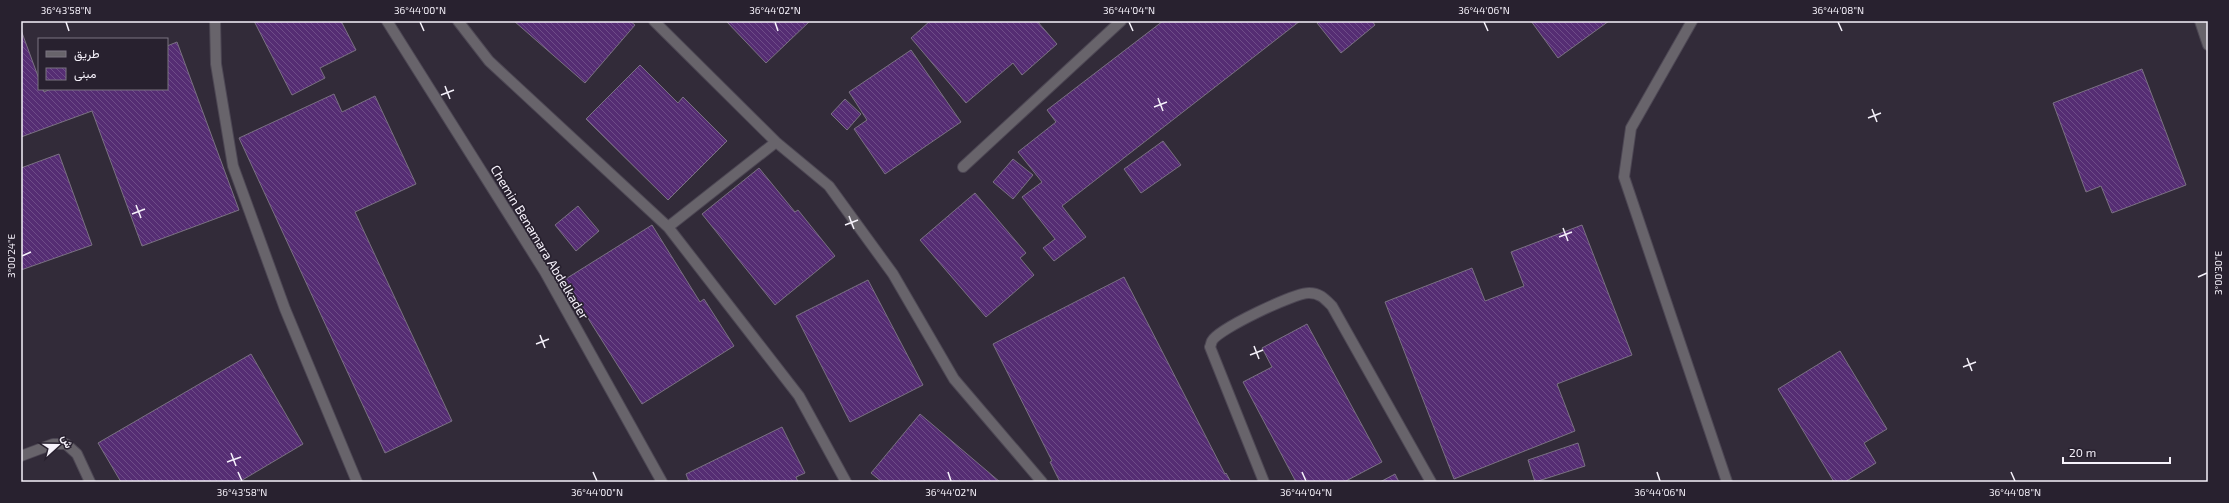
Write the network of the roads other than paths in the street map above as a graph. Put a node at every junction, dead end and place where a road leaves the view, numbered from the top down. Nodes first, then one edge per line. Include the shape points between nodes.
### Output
1 (215, 21) edge
2 (387, 21) edge
3 (458, 21) edge
4 (654, 21) edge
5 (1121, 21) edge
6 (1692, 21) edge
7 (2200, 21) edge
8 (2208, 45) edge
9 (776, 142) junction
10 (963, 167) dead end
11 (668, 226) junction
12 (21, 456) edge
13 (90, 482) edge
14 (358, 482) edge
15 (662, 482) edge
16 (846, 482) edge
17 (1042, 482) edge
18 (1264, 482) edge
19 (1431, 482) edge
20 (1727, 482) edge

1 - 14 street via 216,64 234,166 285,309
2 - 15 street, Chemin Benamara Abdelkader via 546,272
3 - 11 street via 489,61
4 - 9 street
5 - 10 street
6 - 20 street via 1631,128 1624,176
7 - 8 street
9 - 11 street
9 - 17 street via 829,186 893,274 954,379
11 - 16 street via 799,396
12 - 13 street via 53,444 66,444 78,454
18 - 19 street via 1210,347 1212,340 1219,334 1268,306 1309,293 1322,296 1332,306

